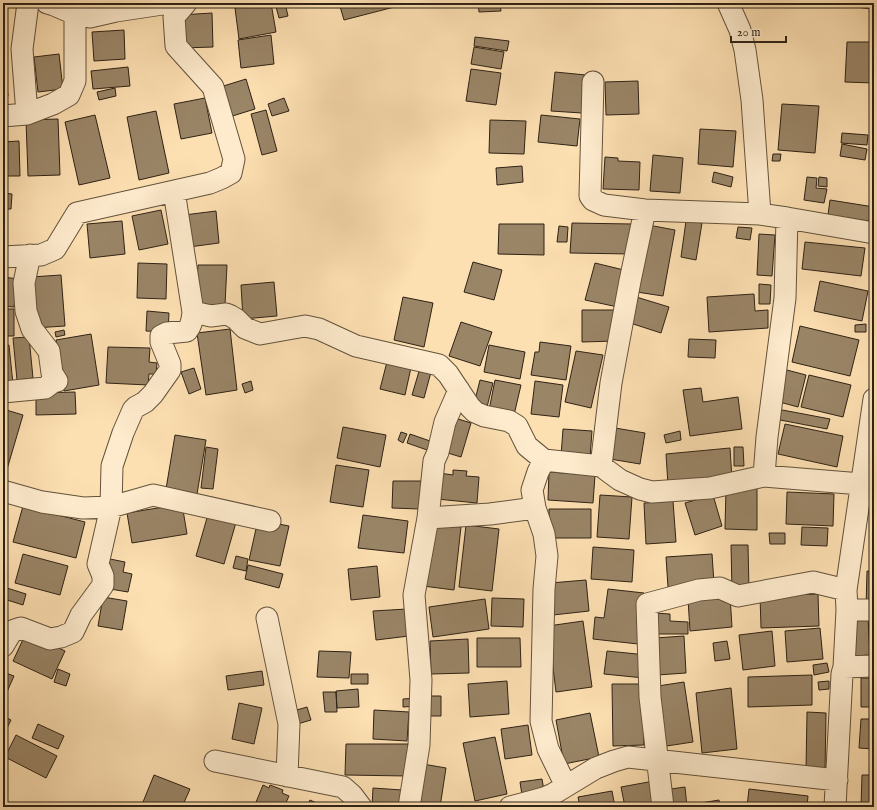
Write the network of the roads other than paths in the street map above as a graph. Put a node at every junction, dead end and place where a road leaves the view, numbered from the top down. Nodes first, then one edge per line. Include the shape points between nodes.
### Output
1 (28, 3) edge
2 (47, 3) edge
3 (169, 3) edge
4 (186, 3) edge
5 (728, 3) edge
6 (115, 7) edge
7 (75, 14) junction
8 (593, 82) dead end
9 (27, 114) junction
10 (3, 116) edge
11 (174, 191) junction
12 (645, 210) junction
13 (760, 214) junction
14 (787, 218) junction
15 (874, 233) edge
16 (30, 256) junction
17 (3, 257) edge
18 (193, 312) junction
19 (459, 390) junction
20 (3, 392) edge
21 (874, 399) edge
22 (544, 460) junction
23 (601, 466) junction
24 (764, 476) junction
25 (861, 484) junction
26 (3, 490) edge
27 (110, 507) junction
28 (534, 508) junction
29 (428, 518) junction
30 (270, 521) dead end
31 (846, 590) junction
32 (846, 610) junction
33 (874, 610) edge
34 (267, 618) dead end
35 (6, 635) edge
36 (874, 666) edge
37 (844, 667) junction
38 (214, 761) dead end
39 (657, 761) junction
40 (286, 776) junction
41 (837, 780) junction
42 (566, 786) junction
43 (361, 807) edge
44 (409, 807) edge
45 (510, 807) edge
46 (664, 807) edge
47 (835, 807) edge

1 - 9 street via 22,49
2 - 7 street
3 - 6 street
4 - 11 street via 174,17 176,46 213,87 234,159 231,173 222,178
5 - 13 street via 740,30 745,50 752,100
6 - 7 street via 90,16
7 - 9 street via 75,81 69,96
8 - 12 street via 590,196 604,205
9 - 10 street
11 - 16 street via 77,213 56,249
11 - 18 street
12 - 13 street
12 - 23 street via 611,383
13 - 14 street
14 - 15 street
14 - 24 street via 785,298
16 - 17 street
16 - 20 street via 24,283 26,311 32,330 49,351 52,373 57,380 45,388
18 - 19 street via 211,316 226,314 245,328 260,334 306,326 319,329 356,346 439,365
18 - 27 street via 191,327 187,331 161,336 170,370 153,394 130,415 112,466
19 - 22 street via 475,412 509,421 517,426 527,446
19 - 29 street via 445,422 434,461
21 - 25 street
22 - 23 street
22 - 28 street via 532,490
23 - 24 street via 620,480 652,492 710,488
24 - 25 street
25 - 31 street
26 - 27 street via 42,502 83,508
27 - 30 street via 153,495
27 - 35 street via 98,564 103,576 103,585 81,615 73,632 50,639 21,628
28 - 29 street
28 - 42 street via 544,534 547,556 541,721 548,748
29 - 44 street via 414,595 421,680 419,745
31 - 32 street
31 - 39 street via 813,582 738,596 720,588 699,590 647,604 650,697
32 - 33 street
32 - 37 street
34 - 40 street via 289,724
36 - 37 street
37 - 41 street
38 - 40 street
39 - 41 street
39 - 42 street via 628,757 596,768
39 - 46 street
40 - 43 street via 343,787
41 - 47 street
42 - 45 street via 544,798

